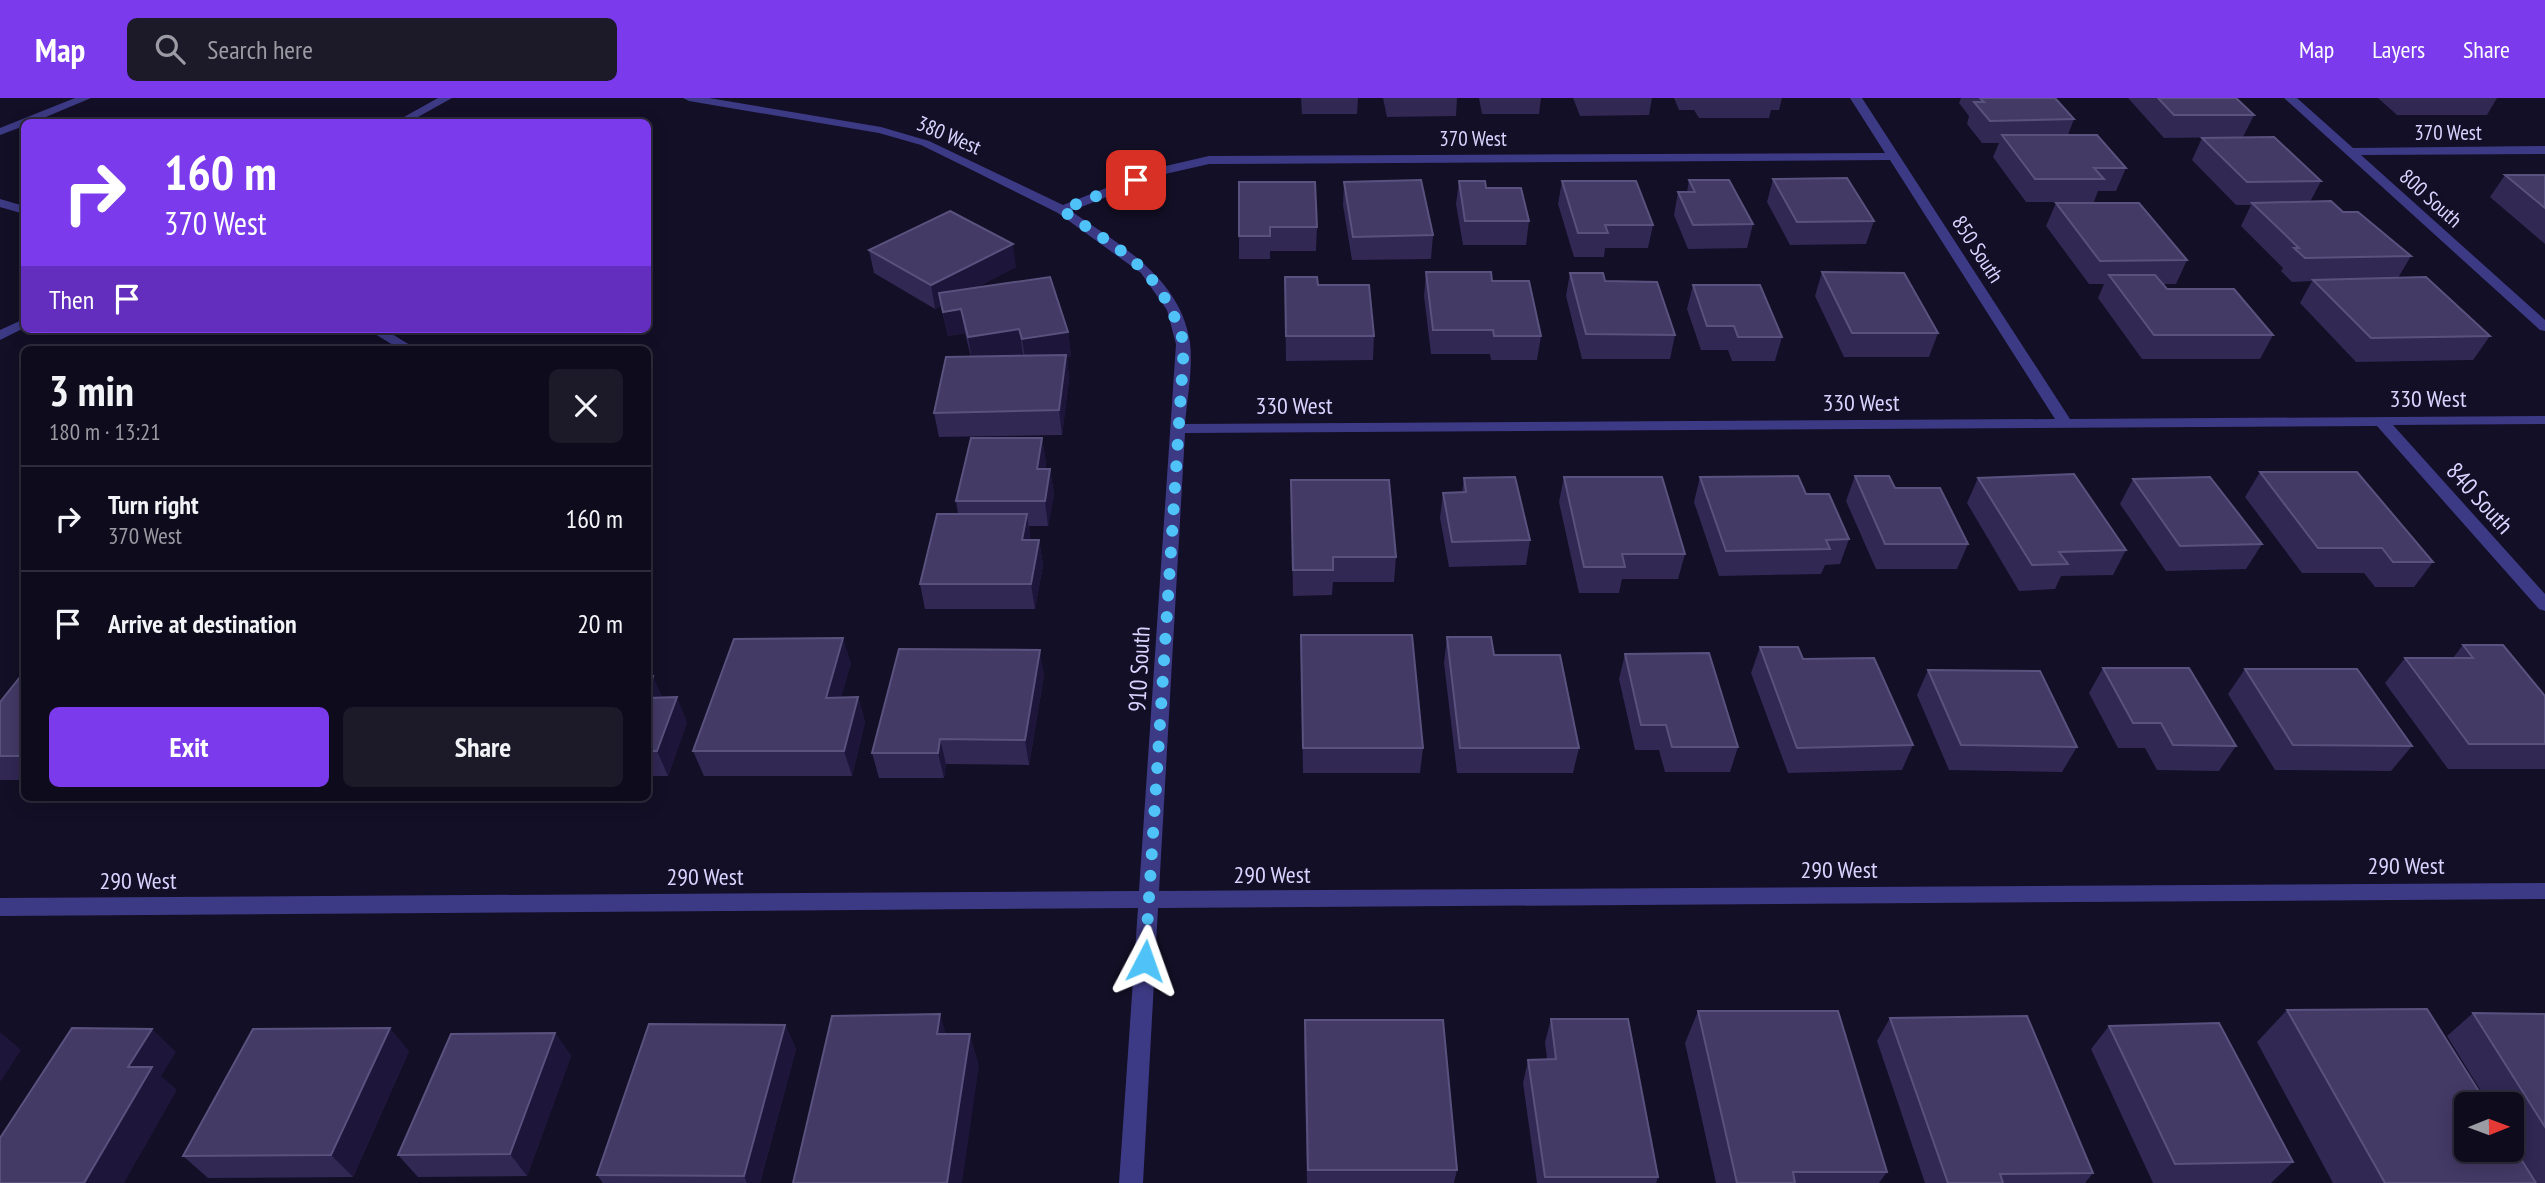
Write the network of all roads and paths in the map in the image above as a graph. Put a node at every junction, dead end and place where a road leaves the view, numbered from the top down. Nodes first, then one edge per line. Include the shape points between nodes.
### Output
1 (85, 98) edge
2 (446, 98) edge
3 (689, 98) edge
4 (1856, 98) edge
5 (2290, 98) edge
6 (32, 119) edge
7 (407, 119) edge
8 (21, 124) edge
9 (0, 132) edge
10 (2545, 150) edge
11 (2351, 152) junction
12 (1893, 156) junction
13 (0, 203) edge
14 (21, 210) edge
15 (1062, 210) junction
16 (21, 325) edge
17 (2545, 327) edge
18 (381, 333) edge
19 (0, 336) edge
20 (404, 346) edge
21 (2545, 420) edge
22 (2381, 421) junction
23 (2065, 424) junction
24 (1178, 429) junction
25 (2545, 605) edge
26 (2545, 891) edge
27 (1149, 900) junction
28 (0, 907) edge
29 (1131, 1183) edge

1 - 6 street
2 - 7 street
3 - 15 street, 380 West via 881,130 925,143
4 - 12 street, 850 South
5 - 11 street, 800 South
8 - 9 street
10 - 11 street, 370 West
11 - 17 street, 800 South
12 - 15 street, 370 West via 1209,160 1161,171
12 - 23 street, 850 South
13 - 14 street
15 - 24 street, 910 South via 1146,270 1174,310 1184,344
16 - 19 street
18 - 20 street
21 - 22 street, 330 West
22 - 23 street, 330 West
22 - 25 street, 840 South
23 - 24 street, 330 West
24 - 27 street, 910 South
26 - 27 street, 290 West
27 - 28 street, 290 West
27 - 29 street, 910 South

